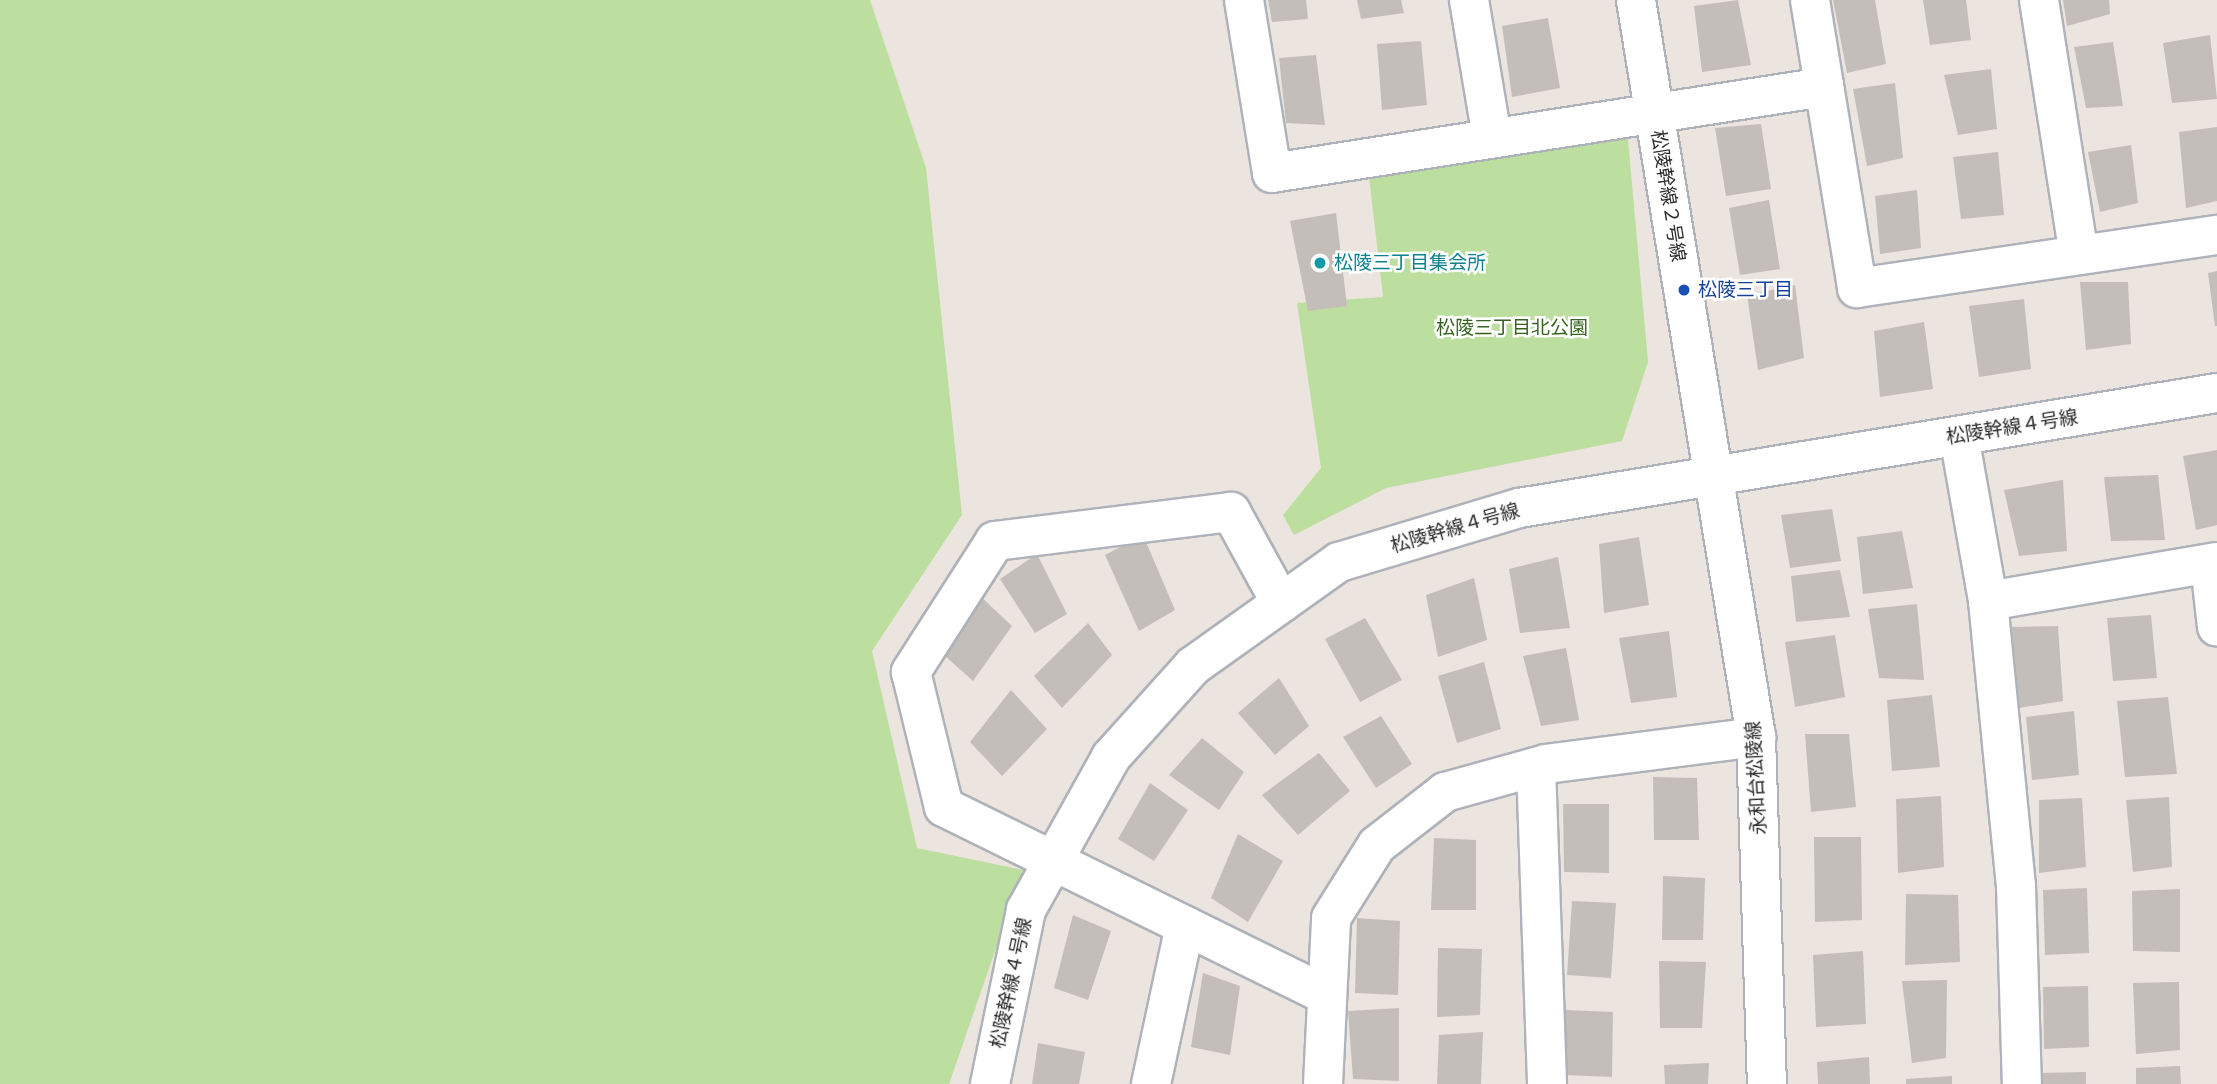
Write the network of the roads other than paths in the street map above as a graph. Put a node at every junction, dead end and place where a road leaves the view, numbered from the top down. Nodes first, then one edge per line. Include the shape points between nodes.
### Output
1 (1244, 0) edge
2 (1469, 0) edge
3 (1636, 0) edge
4 (1810, 0) edge
5 (2039, 0) edge
6 (1824, 87) junction
7 (1655, 112) junction
8 (1492, 138) junction
9 (2217, 235) edge
10 (2079, 255) junction
11 (2217, 394) edge
12 (1959, 436) junction
13 (1714, 476) junction
14 (2214, 563) edge
15 (1989, 601) junction
16 (1281, 603) junction
17 (2217, 627) edge
18 (1756, 737) junction
19 (1536, 767) junction
20 (1054, 862) junction
21 (1185, 926) junction
22 (1326, 995) junction
23 (990, 1084) edge
24 (1151, 1084) edge
25 (1323, 1084) edge
26 (1548, 1084) edge
27 (1767, 1084) edge
28 (2022, 1084) edge

1 - 8 street via 1272,173
2 - 8 street
3 - 7 street, 松陵幹線２号線
4 - 6 street
5 - 10 street
6 - 7 street
6 - 10 street via 1857,288
7 - 8 street
7 - 13 street, 松陵幹線２号線
9 - 10 street
11 - 12 street, 松陵幹線４号線
12 - 13 street, 松陵幹線４号線
12 - 15 street
13 - 16 street, 松陵幹線４号線 via 1519,508 1339,562
13 - 18 street, 永和台松陵線
14 - 15 street
14 - 17 street
15 - 28 street via 2016,886
16 - 20 street, 松陵幹線４号線 via 1193,666 1111,757
16 - 20 street via 1231,512 995,541 911,672 944,807
18 - 19 street
18 - 27 street, 永和台松陵線
19 - 22 street via 1445,792 1377,845 1331,918
19 - 26 street
20 - 21 street
20 - 23 street, 松陵幹線４号線 via 1026,910
21 - 22 street
21 - 24 street
22 - 25 street

